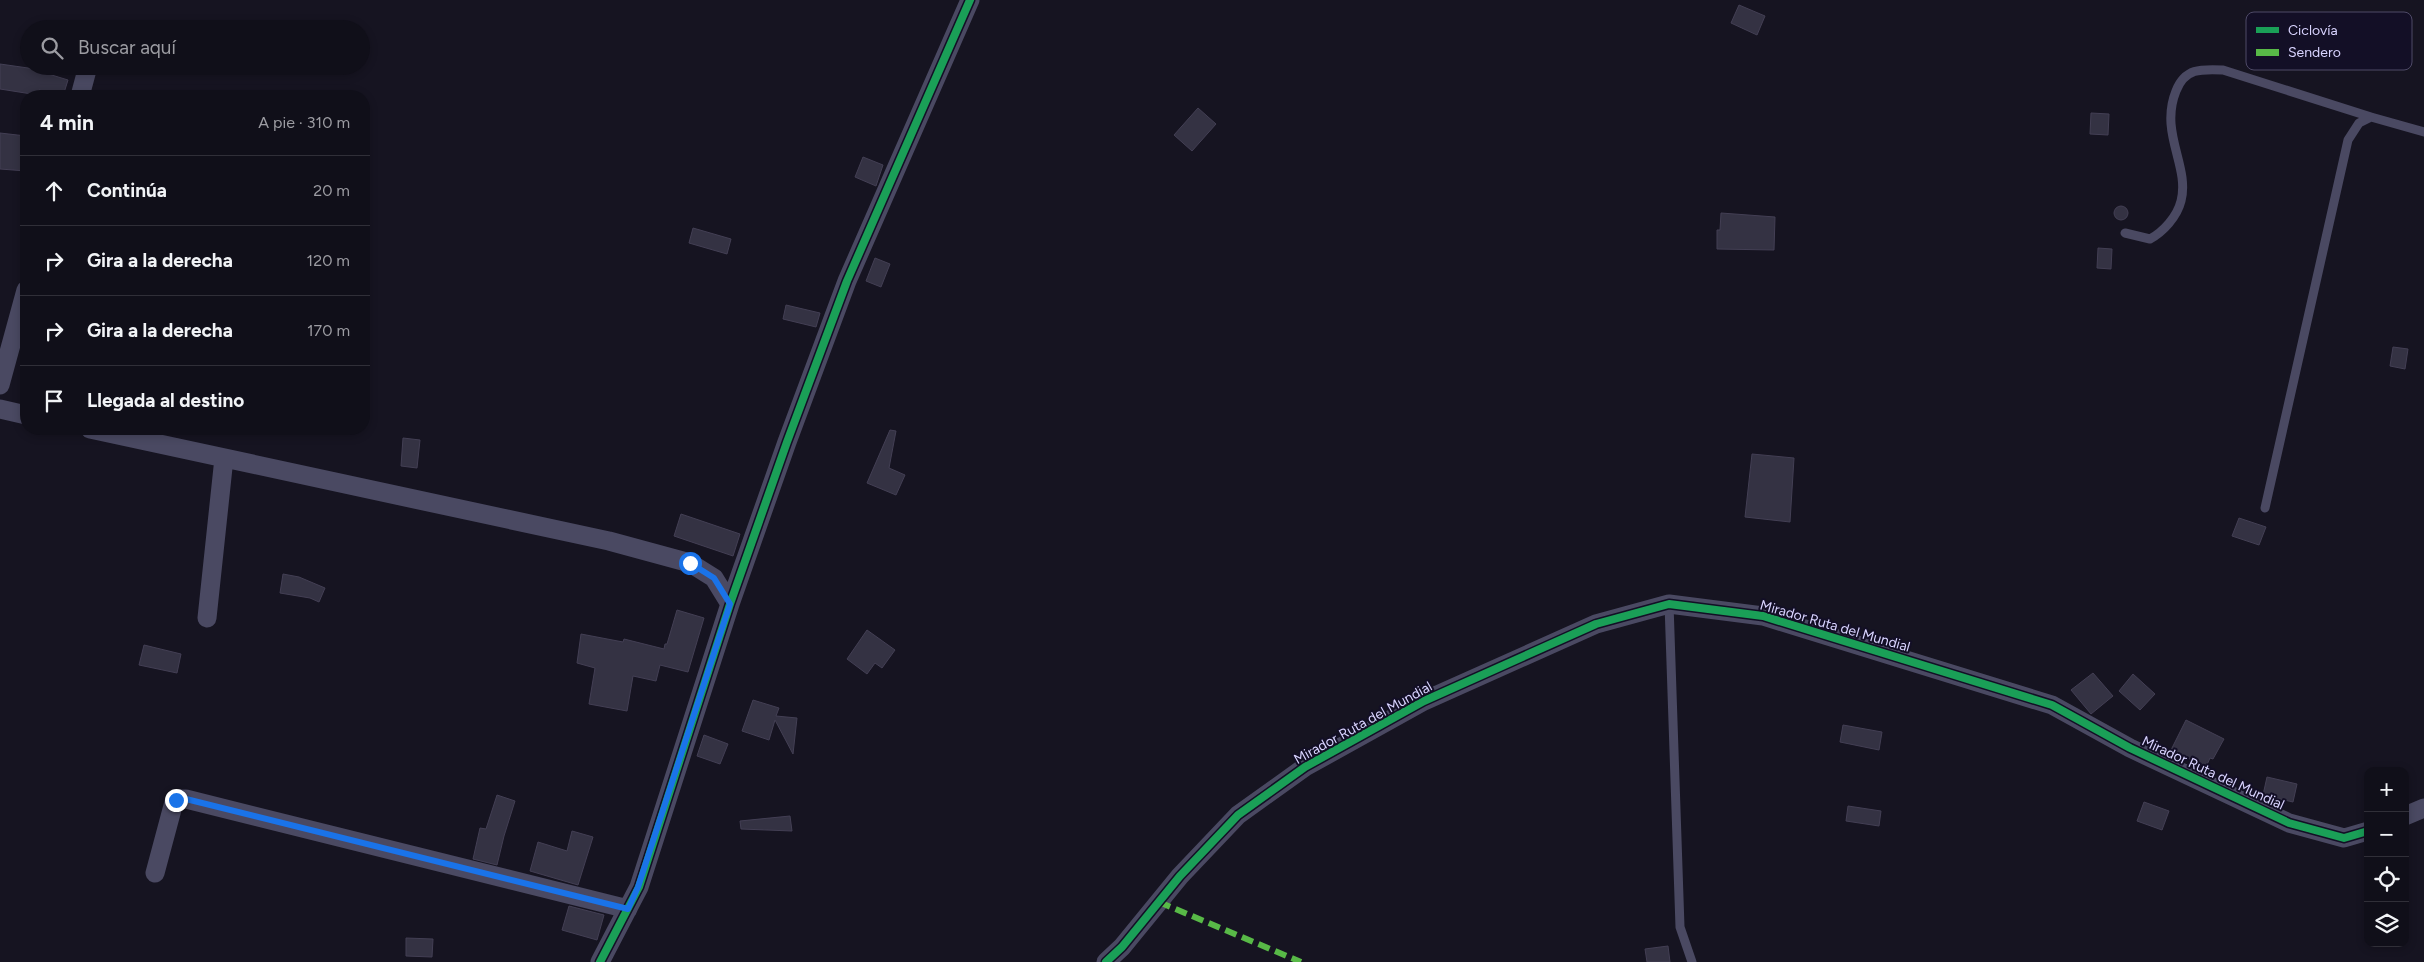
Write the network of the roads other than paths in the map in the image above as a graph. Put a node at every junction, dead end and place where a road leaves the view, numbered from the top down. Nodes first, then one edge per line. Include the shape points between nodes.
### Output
1 (970, 0) edge
2 (86, 75) edge
3 (82, 90) edge
4 (2371, 118) junction
5 (2424, 132) edge
6 (2125, 233) dead end
7 (20, 312) edge
8 (0, 385) edge
9 (0, 409) edge
10 (20, 414) edge
11 (118, 435) edge
12 (224, 458) junction
13 (2264, 508) dead end
14 (730, 604) junction
15 (1669, 604) junction
16 (207, 618) dead end
17 (2424, 808) edge
18 (2409, 814) edge
19 (2364, 831) edge
20 (155, 874) dead end
21 (628, 909) junction
22 (600, 962) edge
23 (1106, 962) edge
24 (1692, 962) edge

1 - 14 street via 847,281
2 - 3 street
4 - 5 lane
4 - 6 lane via 2224,70 2205,69 2190,73 2180,79 2171,103 2170,126 2181,181 2181,202 2162,233 2150,239
4 - 13 lane via 2359,123 2348,140
7 - 8 street
9 - 10 street
11 - 12 street
12 - 14 street via 609,541 690,563 714,578
12 - 16 street
14 - 21 street via 638,887
15 - 19 street, Mirador Ruta del Mundial via 1763,616 2052,705 2130,748 2289,823 2344,838
15 - 23 street, Mirador Ruta del Mundial via 1596,624 1424,701 1305,767 1238,815
15 - 24 lane via 1680,927
17 - 18 street
20 - 21 street via 174,802 186,799
21 - 22 street

